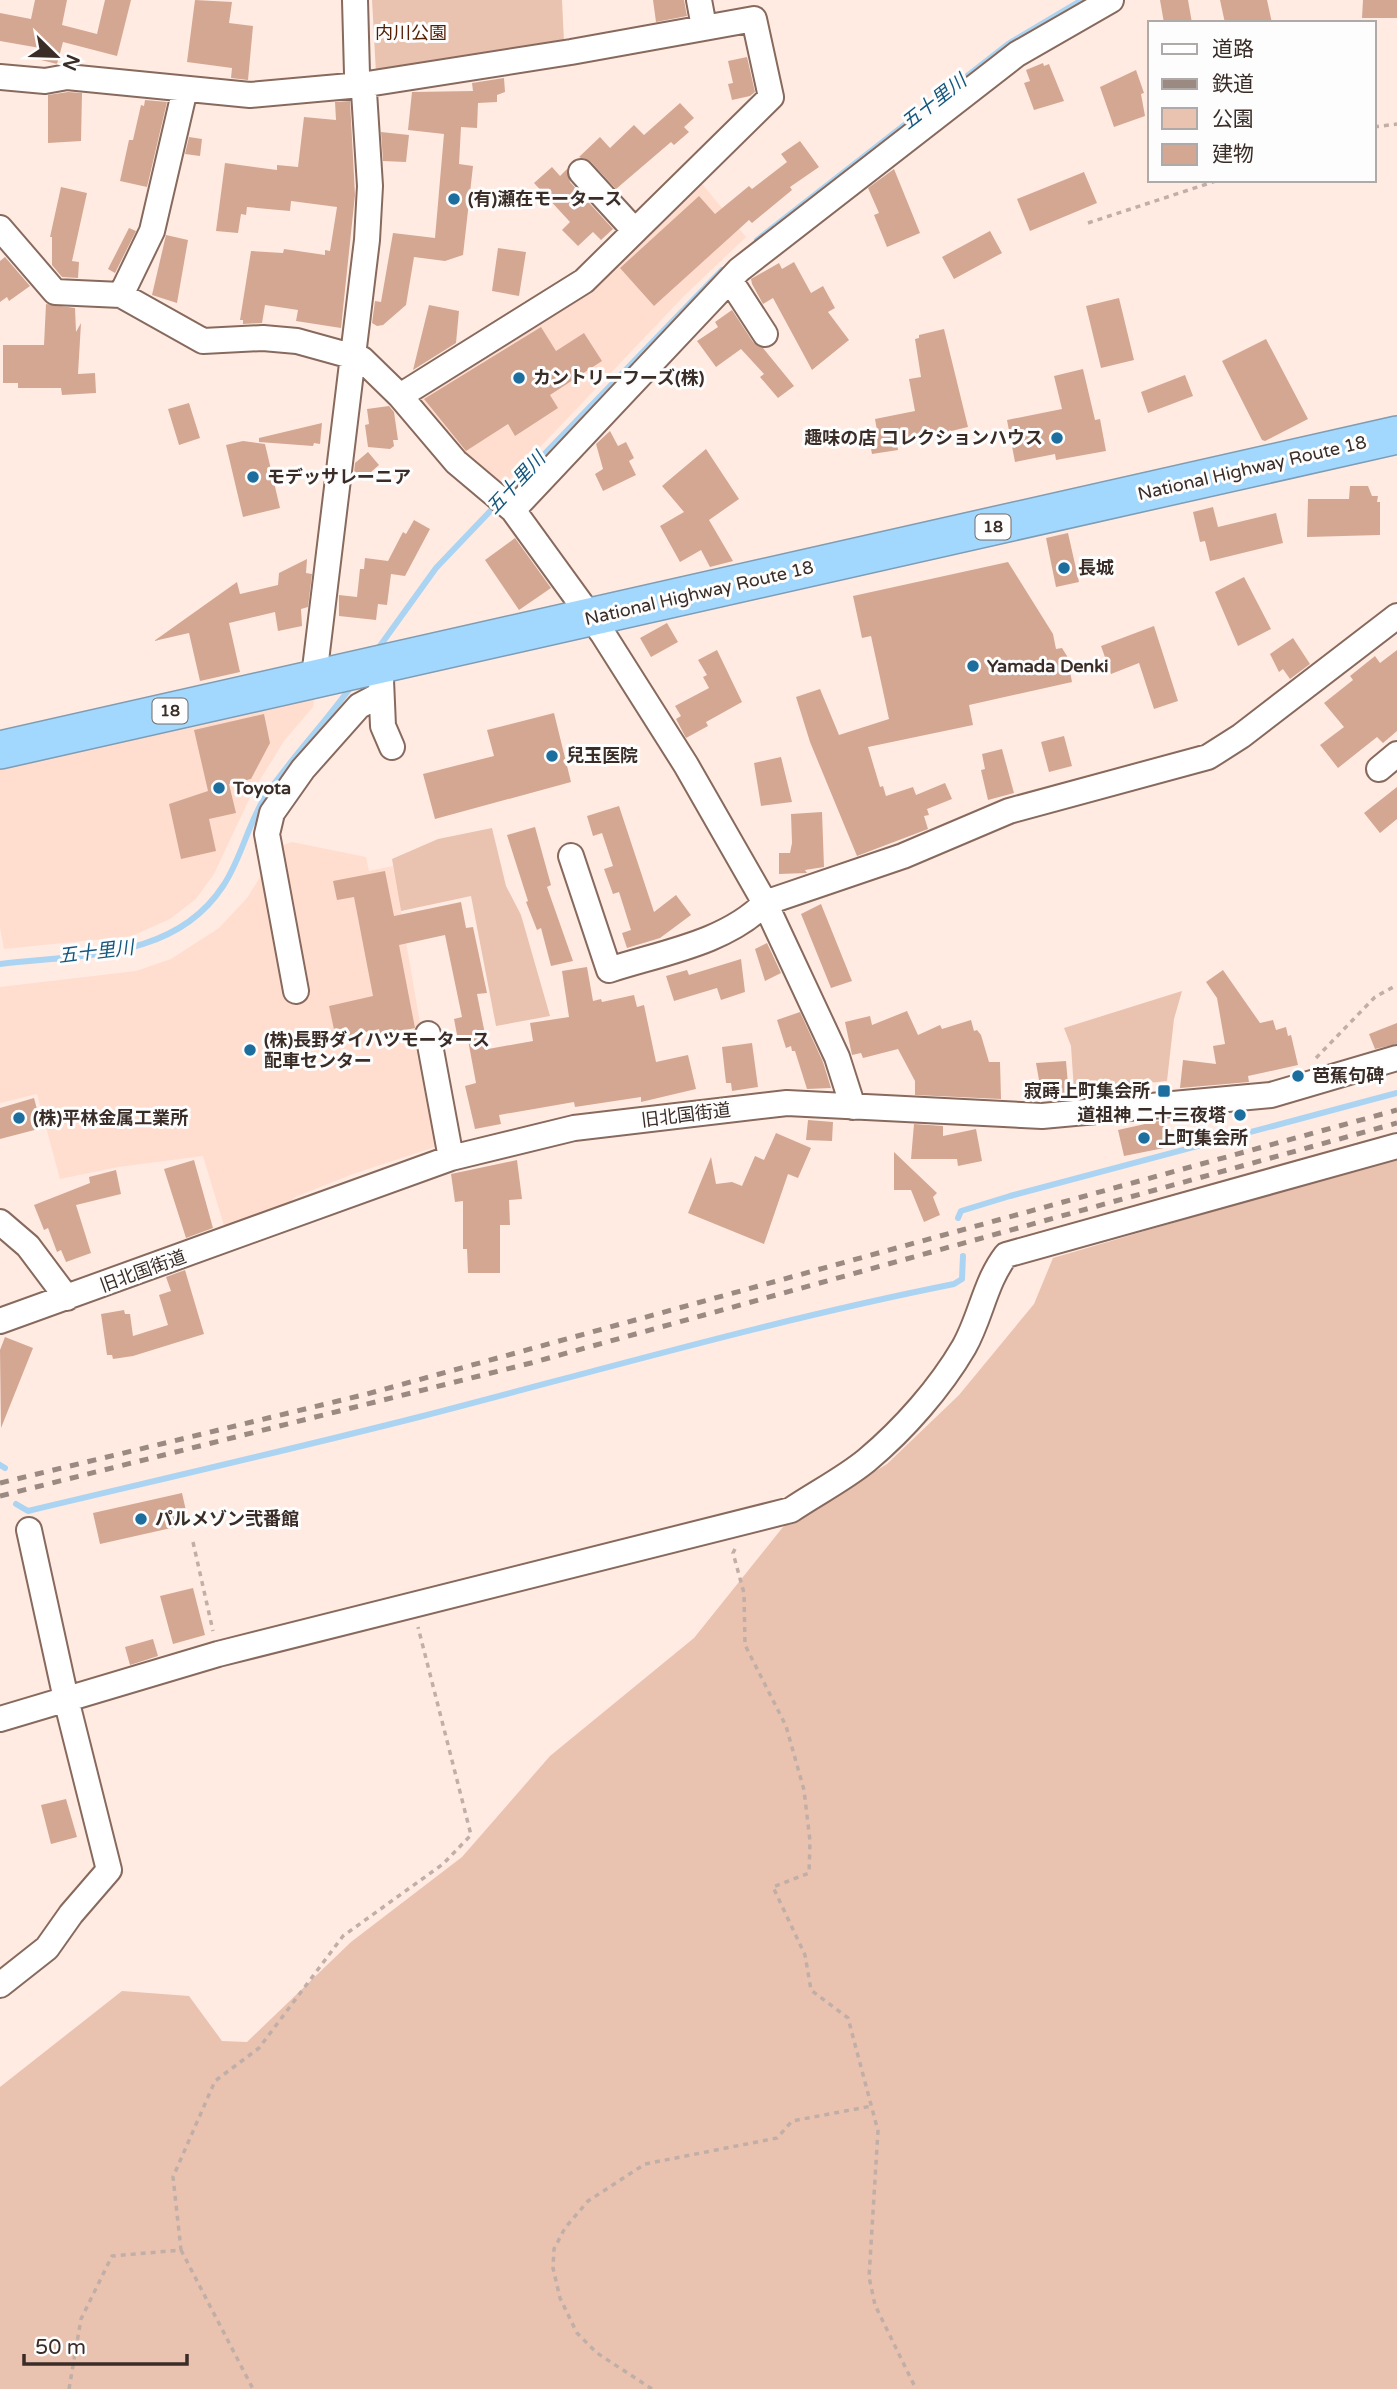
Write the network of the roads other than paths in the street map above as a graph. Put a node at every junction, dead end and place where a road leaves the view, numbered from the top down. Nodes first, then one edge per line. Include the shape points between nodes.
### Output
1 (355, 0) edge
2 (699, 0) edge
3 (1111, 0) edge
4 (704, 26) junction
5 (0, 77) edge
6 (361, 85) junction
7 (185, 89) junction
8 (581, 172) dead end
9 (0, 228) edge
10 (635, 231) junction
11 (730, 279) junction
12 (121, 295) junction
13 (765, 334) dead end
14 (351, 356) junction
15 (400, 396) junction
16 (1397, 435) edge
17 (505, 502) junction
18 (1397, 616) edge
19 (589, 617) junction
20 (327, 675) junction
21 (381, 680) junction
22 (392, 747) dead end
23 (0, 750) edge
24 (571, 856) dead end
25 (765, 903) junction
26 (296, 991) dead end
27 (428, 1034) dead end
28 (1397, 1058) edge
29 (853, 1107) junction
30 (1387, 1149) edge
31 (451, 1158) junction
32 (0, 1222) edge
33 (67, 1298) junction
34 (0, 1321) edge
35 (29, 1530) dead end
36 (66, 1699) junction
37 (0, 1719) edge
38 (0, 1985) edge

1 - 6 street
2 - 4 street
3 - 11 street via 1017,54
4 - 6 street
4 - 10 street via 754,19 771,97
5 - 7 street via 45,81 66,77
6 - 7 street via 250,96
6 - 14 street via 370,186
7 - 12 street via 152,231
8 - 10 street
9 - 12 street via 55,292
10 - 15 street via 584,281
11 - 13 street
11 - 17 street
12 - 14 street via 203,341 297,341
14 - 15 street via 362,359
14 - 20 street
15 - 17 street via 456,462
16 - 19 highway, National Highway Route 18 / 18
17 - 19 street
18 - 25 street via 1208,757 1009,811 903,856
19 - 21 highway, National Highway Route 18 / 18
19 - 25 street via 686,765
20 - 21 highway, National Highway Route 18 / 18
20 - 23 highway, National Highway Route 18 / 18
21 - 22 street via 383,726
21 - 26 street via 303,769 272,813 267,834
24 - 25 street via 609,970 708,939 751,918
25 - 29 street via 837,1058
27 - 31 street
28 - 29 street, 旧北国街道 via 1271,1095 1042,1116
29 - 31 street, 旧北国街道 via 787,1103 574,1128
30 - 36 street via 1006,1255 992,1272 964,1346 933,1393 867,1460 791,1510 218,1654
31 - 33 street, 旧北国街道
32 - 33 street via 28,1246
33 - 34 street, 旧北国街道
35 - 36 street
36 - 37 street
36 - 38 street via 109,1870 47,1948

